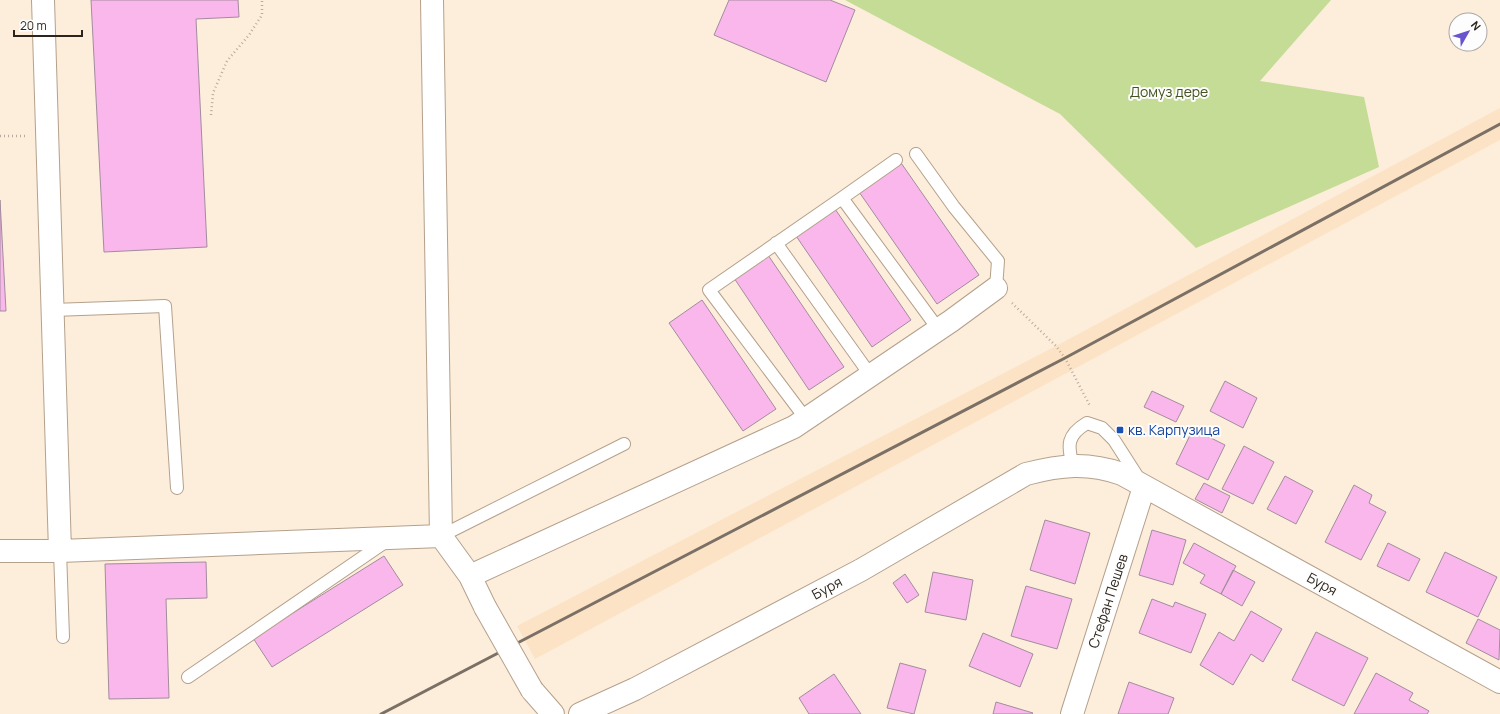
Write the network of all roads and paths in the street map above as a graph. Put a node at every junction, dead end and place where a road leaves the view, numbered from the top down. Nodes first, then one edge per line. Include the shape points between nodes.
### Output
1 (43, 0) edge
2 (262, 0) edge
3 (432, 0) edge
4 (211, 115) dead end
5 (916, 154) dead end
6 (896, 160) dead end
7 (842, 198) junction
8 (776, 243) junction
9 (996, 288) junction
10 (53, 310) junction
11 (939, 330) junction
12 (871, 376) junction
13 (806, 419) junction
14 (1102, 428) junction
15 (624, 444) dead end
16 (1073, 466) junction
17 (1144, 487) junction
18 (177, 488) dead end
19 (441, 536) junction
20 (390, 538) junction
21 (0, 551) edge
22 (60, 551) junction
23 (470, 576) junction
24 (63, 637) dead end
25 (188, 677) dead end
26 (1500, 682) edge
27 (553, 714) edge
28 (580, 714) edge
29 (1072, 714) edge

1 - 10 street
2 - 4 path via 262,15 250,35 228,61 213,93
3 - 19 street
5 - 9 lane via 954,207 998,261
6 - 7 lane
7 - 8 lane
7 - 11 lane
8 - 12 lane
8 - 13 lane via 709,290
9 - 11 street
9 - 14 path via 1056,346
10 - 18 lane via 164,306
10 - 22 street
11 - 12 street
12 - 13 street
13 - 23 street via 794,427
14 - 16 lane via 1087,423 1077,429 1070,439 1069,453
14 - 17 lane, Буря via 1114,440
15 - 19 lane
16 - 17 street, Буря via 1101,467 1122,474
16 - 28 street, Буря via 1026,474 861,570 635,689
17 - 26 street, Буря
17 - 29 street, Стефан Пешев
19 - 20 street
19 - 23 street
20 - 22 street
20 - 25 lane
21 - 22 street
22 - 24 lane
23 - 27 street, bridge via 532,690

